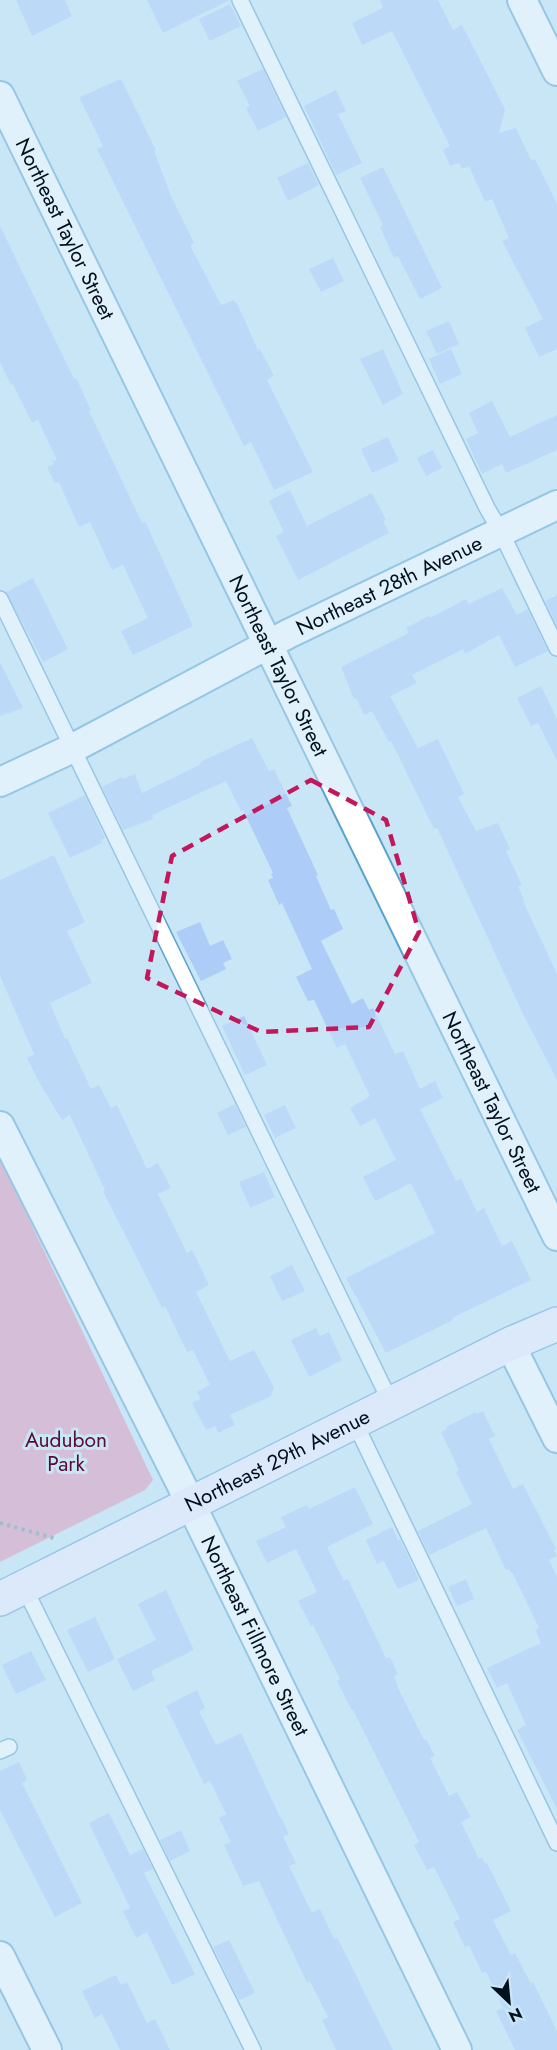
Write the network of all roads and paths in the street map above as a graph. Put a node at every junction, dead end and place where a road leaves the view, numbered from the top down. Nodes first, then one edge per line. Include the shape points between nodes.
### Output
1 (240, 0) edge
2 (522, 0) edge
3 (557, 71) edge
4 (0, 96) edge
5 (557, 505) edge
6 (501, 532) junction
7 (0, 599) edge
8 (267, 645) junction
9 (557, 648) edge
10 (73, 748) junction
11 (0, 782) edge
12 (0, 1126) edge
13 (557, 1236) edge
14 (557, 1324) edge
15 (510, 1344) junction
16 (391, 1403) junction
17 (354, 1421) junction
18 (557, 1438) edge
19 (190, 1503) junction
20 (0, 1523) edge
21 (63, 1541) dead end
22 (12, 1593) edge
23 (557, 1843) edge
24 (0, 1956) edge
25 (47, 2050) edge
26 (253, 2050) edge
27 (457, 2050) edge

1 - 6 lane
2 - 3 street
4 - 8 street, Northeast Taylor Street
5 - 6 street, Northeast 28th Avenue
6 - 8 street, Northeast 28th Avenue
6 - 9 lane
7 - 10 lane
8 - 10 street, Northeast 28th Avenue
8 - 13 street, Northeast Taylor Street
10 - 11 street, Northeast 28th Avenue
10 - 16 lane
12 - 19 street, Northeast Fillmore Street
14 - 15 street, Northeast 29th Avenue
15 - 16 street, Northeast 29th Avenue
15 - 18 street
16 - 17 street, Northeast 29th Avenue
17 - 19 street, Northeast 29th Avenue
17 - 23 lane
19 - 22 street, Northeast 29th Avenue
19 - 27 street, Northeast Fillmore Street
20 - 21 path
22 - 26 lane
24 - 25 street

